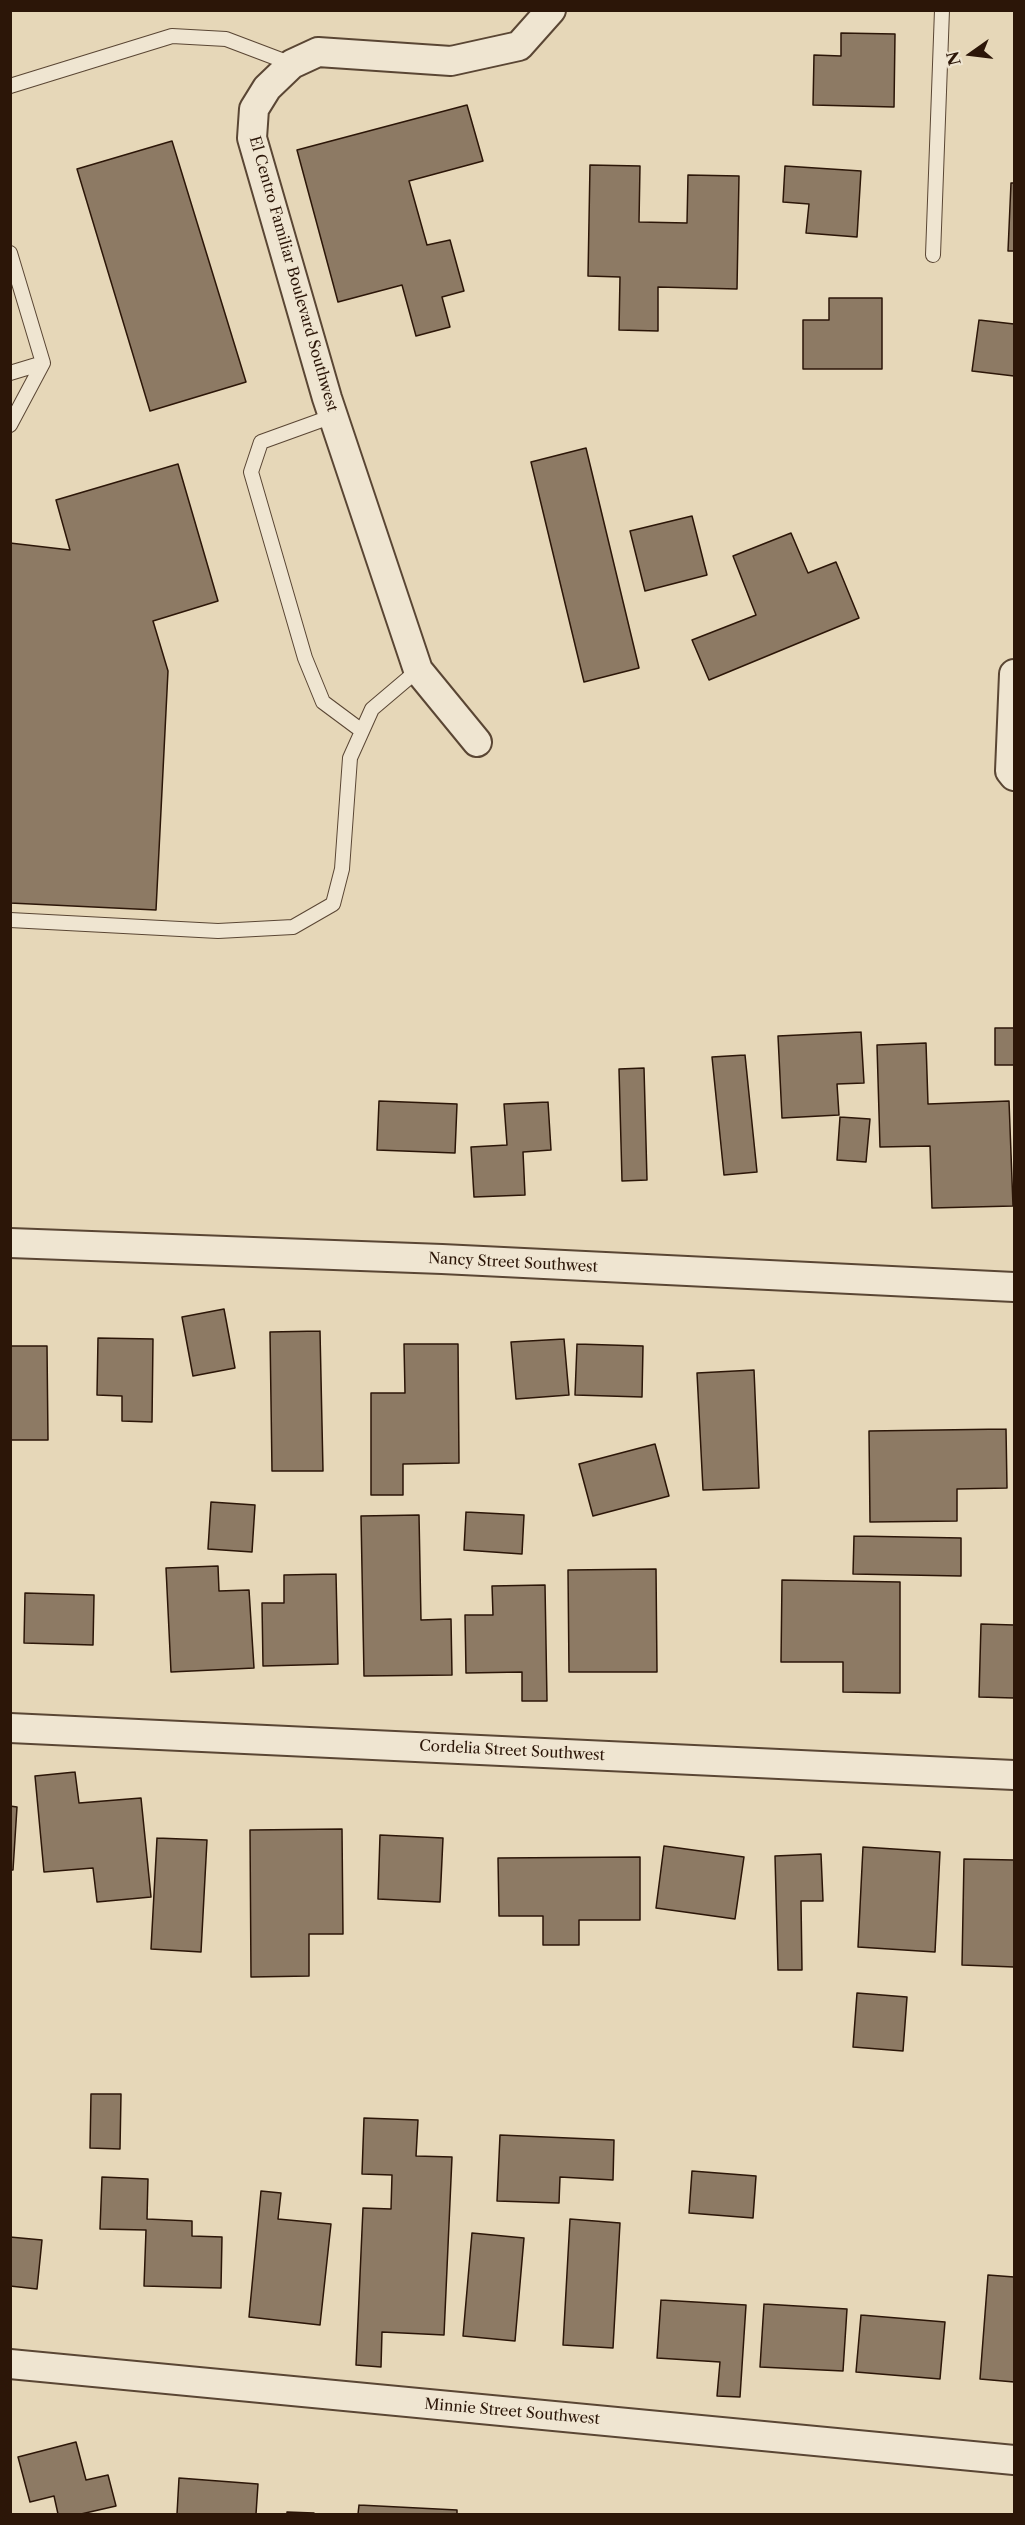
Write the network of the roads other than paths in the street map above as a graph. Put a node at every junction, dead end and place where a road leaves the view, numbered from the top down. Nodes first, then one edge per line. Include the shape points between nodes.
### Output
1 (551, 10) edge
2 (942, 10) edge
3 (292, 64) junction
4 (10, 86) edge
5 (10, 254) edge
6 (933, 255) dead end
7 (43, 363) junction
8 (10, 373) edge
9 (333, 416) junction
10 (10, 425) edge
11 (418, 670) junction
12 (1014, 674) edge
13 (362, 731) junction
14 (477, 742) dead end
15 (1012, 773) edge
16 (10, 920) edge
17 (10, 1243) edge
18 (1014, 1287) edge
19 (10, 1728) edge
20 (1014, 1775) edge
21 (10, 2364) edge
22 (1014, 2460) edge

1 - 3 street, El Centro Familiar Boulevard Southwest via 519,46 451,61 318,52
2 - 6 lane
3 - 4 lane via 226,39 172,36
3 - 9 street, El Centro Familiar Boulevard Southwest via 267,88 254,109 252,138
5 - 7 lane
7 - 8 lane
7 - 10 lane
9 - 11 street, El Centro Familiar Boulevard Southwest
9 - 13 lane via 261,441 251,472 305,658 319,691 324,702
11 - 13 lane via 372,709
11 - 14 street, El Centro Familiar Boulevard Southwest
12 - 15 street
13 - 16 lane via 350,758 342,869 333,904 293,927 218,931
17 - 18 street, Nancy Street Southwest
19 - 20 street, Cordelia Street Southwest
21 - 22 street, Minnie Street Southwest

